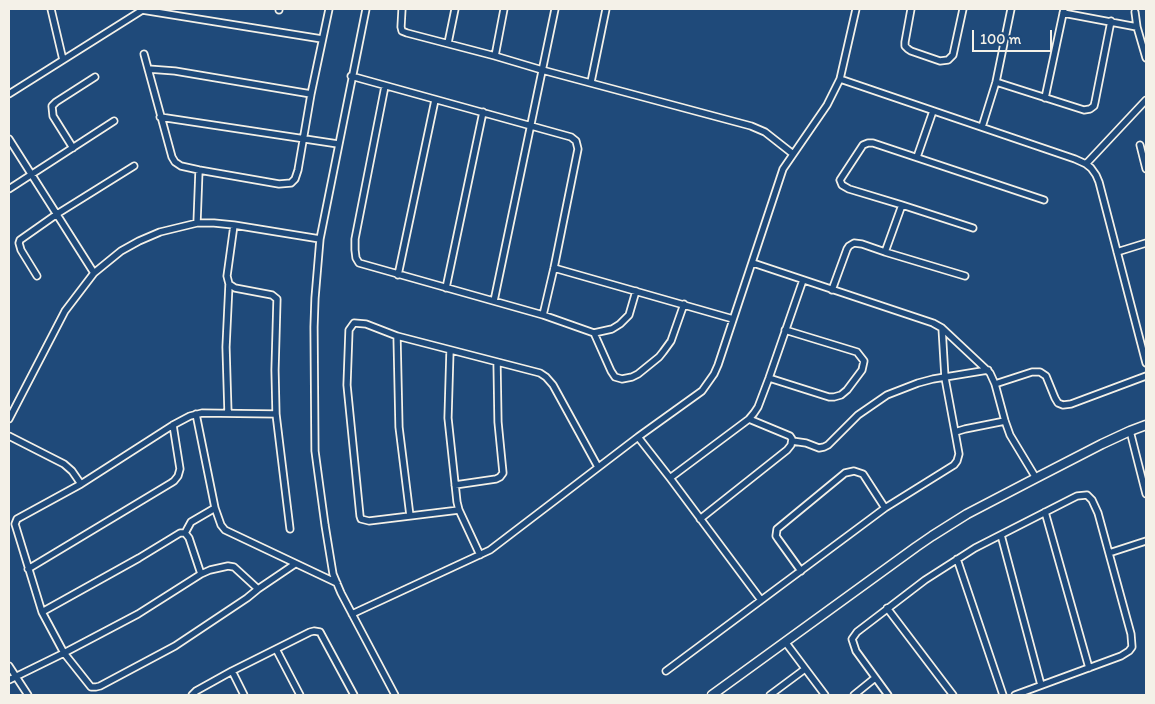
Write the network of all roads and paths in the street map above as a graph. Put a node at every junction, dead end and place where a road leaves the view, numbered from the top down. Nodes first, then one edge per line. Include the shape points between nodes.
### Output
1 (51, 9) edge
2 (143, 9) edge
3 (329, 9) edge
4 (366, 9) edge
5 (402, 9) edge
6 (455, 9) edge
7 (504, 9) edge
8 (555, 9) edge
9 (606, 9) edge
10 (856, 9) edge
11 (911, 9) edge
12 (963, 9) edge
13 (1011, 9) edge
14 (1063, 11) edge
15 (1135, 12) dead end
16 (1111, 21) junction
17 (1137, 27) junction
18 (322, 39) junction
19 (448, 43) junction
20 (144, 54) dead end
21 (495, 56) junction
22 (1146, 58) edge
23 (63, 60) junction
24 (148, 69) junction
25 (542, 70) junction
26 (352, 76) junction
27 (95, 77) dead end
28 (840, 79) junction
29 (591, 82) junction
30 (996, 82) junction
31 (385, 86) junction
32 (9, 94) edge
33 (311, 94) junction
34 (1045, 98) junction
35 (435, 100) junction
36 (1146, 100) edge
37 (933, 111) junction
38 (483, 112) junction
39 (160, 117) junction
40 (114, 121) dead end
41 (531, 127) junction
42 (982, 127) junction
43 (9, 139) edge
44 (302, 139) junction
45 (338, 144) junction
46 (1140, 145) dead end
47 (73, 148) junction
48 (793, 154) junction
49 (917, 157) junction
50 (1086, 164) junction
51 (134, 166) dead end
52 (1146, 169) edge
53 (199, 170) junction
54 (32, 174) junction
55 (9, 189) edge
56 (1044, 200) dead end
57 (902, 204) junction
58 (57, 214) junction
59 (197, 223) junction
60 (234, 225) junction
61 (973, 228) dead end
62 (320, 239) junction
63 (1146, 243) edge
64 (885, 252) junction
65 (1117, 252) junction
66 (753, 262) junction
67 (554, 268) junction
68 (94, 273) junction
69 (398, 275) junction
70 (37, 276) dead end
71 (965, 276) dead end
72 (802, 280) junction
73 (229, 284) junction
74 (446, 288) junction
75 (832, 290) junction
76 (636, 291) junction
77 (494, 301) junction
78 (684, 304) junction
79 (543, 315) junction
80 (733, 319) junction
81 (942, 328) junction
82 (785, 330) junction
83 (594, 332) junction
84 (397, 336) junction
85 (450, 350) junction
86 (497, 362) junction
87 (1146, 363) edge
88 (988, 370) junction
89 (1146, 376) edge
90 (769, 378) junction
91 (945, 378) junction
92 (995, 384) junction
93 (228, 413) junction
94 (196, 414) junction
95 (276, 414) junction
96 (9, 419) edge
97 (749, 419) junction
98 (1005, 421) junction
99 (173, 425) junction
100 (1146, 425) edge
101 (1130, 431) junction
102 (955, 432) junction
103 (9, 436) edge
104 (638, 437) junction
105 (792, 441) junction
106 (598, 467) junction
107 (670, 478) junction
108 (1036, 478) junction
109 (81, 484) junction
110 (455, 484) junction
111 (1146, 494) edge
112 (215, 508) junction
113 (885, 508) junction
114 (459, 510) junction
115 (1045, 512) junction
116 (410, 516) junction
117 (700, 519) junction
118 (290, 529) dead end
119 (185, 533) junction
120 (1001, 535) junction
121 (1146, 541) edge
122 (1109, 553) junction
123 (480, 555) junction
124 (957, 559) junction
125 (295, 564) junction
126 (28, 568) junction
127 (801, 571) junction
128 (201, 574) junction
129 (337, 583) junction
130 (258, 589) junction
131 (761, 600) junction
132 (886, 608) junction
133 (42, 612) junction
134 (352, 614) junction
135 (786, 643) junction
136 (276, 649) junction
137 (64, 652) junction
138 (9, 666) edge
139 (1089, 668) junction
140 (805, 669) junction
141 (232, 671) junction
142 (666, 671) dead end
143 (16, 677) junction
144 (875, 678) junction
145 (9, 680) edge
146 (1042, 685) junction
147 (28, 695) edge
148 (192, 695) edge
149 (244, 695) edge
150 (300, 695) edge
151 (354, 695) edge
152 (395, 695) edge
153 (712, 695) edge
154 (770, 695) edge
155 (825, 695) edge
156 (854, 695) edge
157 (888, 695) edge
158 (953, 695) edge
159 (1003, 695) edge
160 (1016, 695) edge

1 - 23 street
2 - 18 street
2 - 23 street
3 - 18 street
4 - 26 street
5 - 19 street via 402,31
6 - 19 street
7 - 21 street
8 - 25 street
9 - 29 street
10 - 28 street
11 - 12 street via 906,46 940,62 953,55
13 - 30 street
14 - 16 street
14 - 34 street
15 - 17 street
16 - 17 street
16 - 34 street via 1092,108 1084,110
17 - 22 street
18 - 33 street
19 - 21 street
20 - 24 street
21 - 25 street
23 - 32 street
24 - 33 street
24 - 39 street
25 - 29 street
25 - 41 street
26 - 31 street
26 - 45 street
27 - 47 street via 52,106 53,116
28 - 37 street
28 - 48 street
29 - 48 street via 752,126
30 - 34 street
30 - 42 street
31 - 35 street
31 - 69 street via 355,250 359,263
33 - 44 street
35 - 38 street
35 - 69 street
36 - 50 street
37 - 42 street
37 - 49 street
38 - 41 street
38 - 74 street
39 - 44 street
39 - 53 street via 172,157 181,166
40 - 47 street
41 - 67 street via 571,137 578,146
41 - 77 street
42 - 50 street
43 - 54 street
44 - 45 street
44 - 53 street via 298,170 291,183 279,184
45 - 62 street
46 - 52 street
47 - 54 street
48 - 66 street via 780,175
49 - 56 street
49 - 57 street via 868,143 861,147 840,180 842,186 849,189
50 - 65 street via 1099,182
51 - 58 street
53 - 59 street
54 - 55 street
54 - 58 street
57 - 61 street
57 - 64 street
58 - 68 street
58 - 70 street via 19,243
59 - 60 street
59 - 68 street via 139,241
60 - 62 street
60 - 73 street via 227,276
62 - 129 street via 314,327 315,451
63 - 65 street
64 - 71 street
64 - 75 street via 862,244 849,246
65 - 87 street
66 - 72 street
66 - 80 street
67 - 76 street
67 - 79 street
68 - 96 street via 66,310
69 - 74 street
72 - 75 street
72 - 82 street
73 - 93 street via 226,347
73 - 95 street via 278,299
74 - 77 street
75 - 81 street
76 - 78 street
76 - 83 street via 629,315 620,324
77 - 79 street
78 - 80 street
78 - 83 street via 671,341 663,352 638,374 627,379 615,377
79 - 83 street
80 - 104 street via 718,365 702,390
81 - 88 street
81 - 91 street
82 - 90 street
82 - 90 street via 857,352 864,362 862,370 847,390 834,397
84 - 85 street
84 - 116 street via 399,427
84 - 116 street via 366,324 354,323 349,330 348,385 360,516 365,521
85 - 86 street
85 - 110 street via 448,418
86 - 106 street via 540,373 549,380
86 - 110 street via 503,473 496,479
88 - 91 street
88 - 92 street
89 - 92 street via 1063,405 1058,403 1046,376 1040,372
90 - 97 street via 758,407
91 - 102 street
91 - 105 street via 918,383 886,395 858,415 824,447
92 - 98 street
93 - 94 street
93 - 95 street
94 - 99 street
94 - 112 street
95 - 118 street
97 - 105 street via 790,436
97 - 107 street
98 - 102 street
98 - 108 street
99 - 109 street
99 - 126 street via 180,469 171,484
100 - 101 street
101 - 108 street
101 - 111 street
102 - 113 street via 959,454 954,466
103 - 109 street via 64,464
104 - 106 street
104 - 107 street
105 - 117 street via 787,450
106 - 123 street
107 - 117 street
108 - 135 street via 967,514 916,547
109 - 126 street via 16,521
110 - 114 street
112 - 119 street via 191,522
112 - 125 street via 225,530
113 - 127 street
113 - 127 street via 863,474 854,471 846,474 776,529 778,539
114 - 116 street
114 - 123 street
115 - 120 street
115 - 122 street via 1077,496 1088,495 1098,513
115 - 139 street
117 - 131 street
119 - 128 street
119 - 133 street via 180,532
120 - 124 street
120 - 146 street
121 - 122 street
122 - 139 street via 1132,647 1121,656
123 - 134 street
124 - 132 street
124 - 159 street
125 - 129 street
125 - 130 street
126 - 133 street
127 - 131 street
128 - 130 street via 221,567 234,567
128 - 137 street via 138,614
129 - 134 street
130 - 137 street via 175,646 96,687 88,685
131 - 142 street
132 - 144 street via 852,639 856,651
132 - 158 street
133 - 137 street
134 - 152 street
135 - 140 street
135 - 153 street
136 - 141 street
136 - 150 street
136 - 151 street via 310,632 320,632
137 - 143 street
138 - 143 street
139 - 146 street
140 - 154 street
140 - 155 street
141 - 148 street
141 - 149 street
143 - 145 street
143 - 147 street
144 - 156 street
144 - 157 street
146 - 160 street

